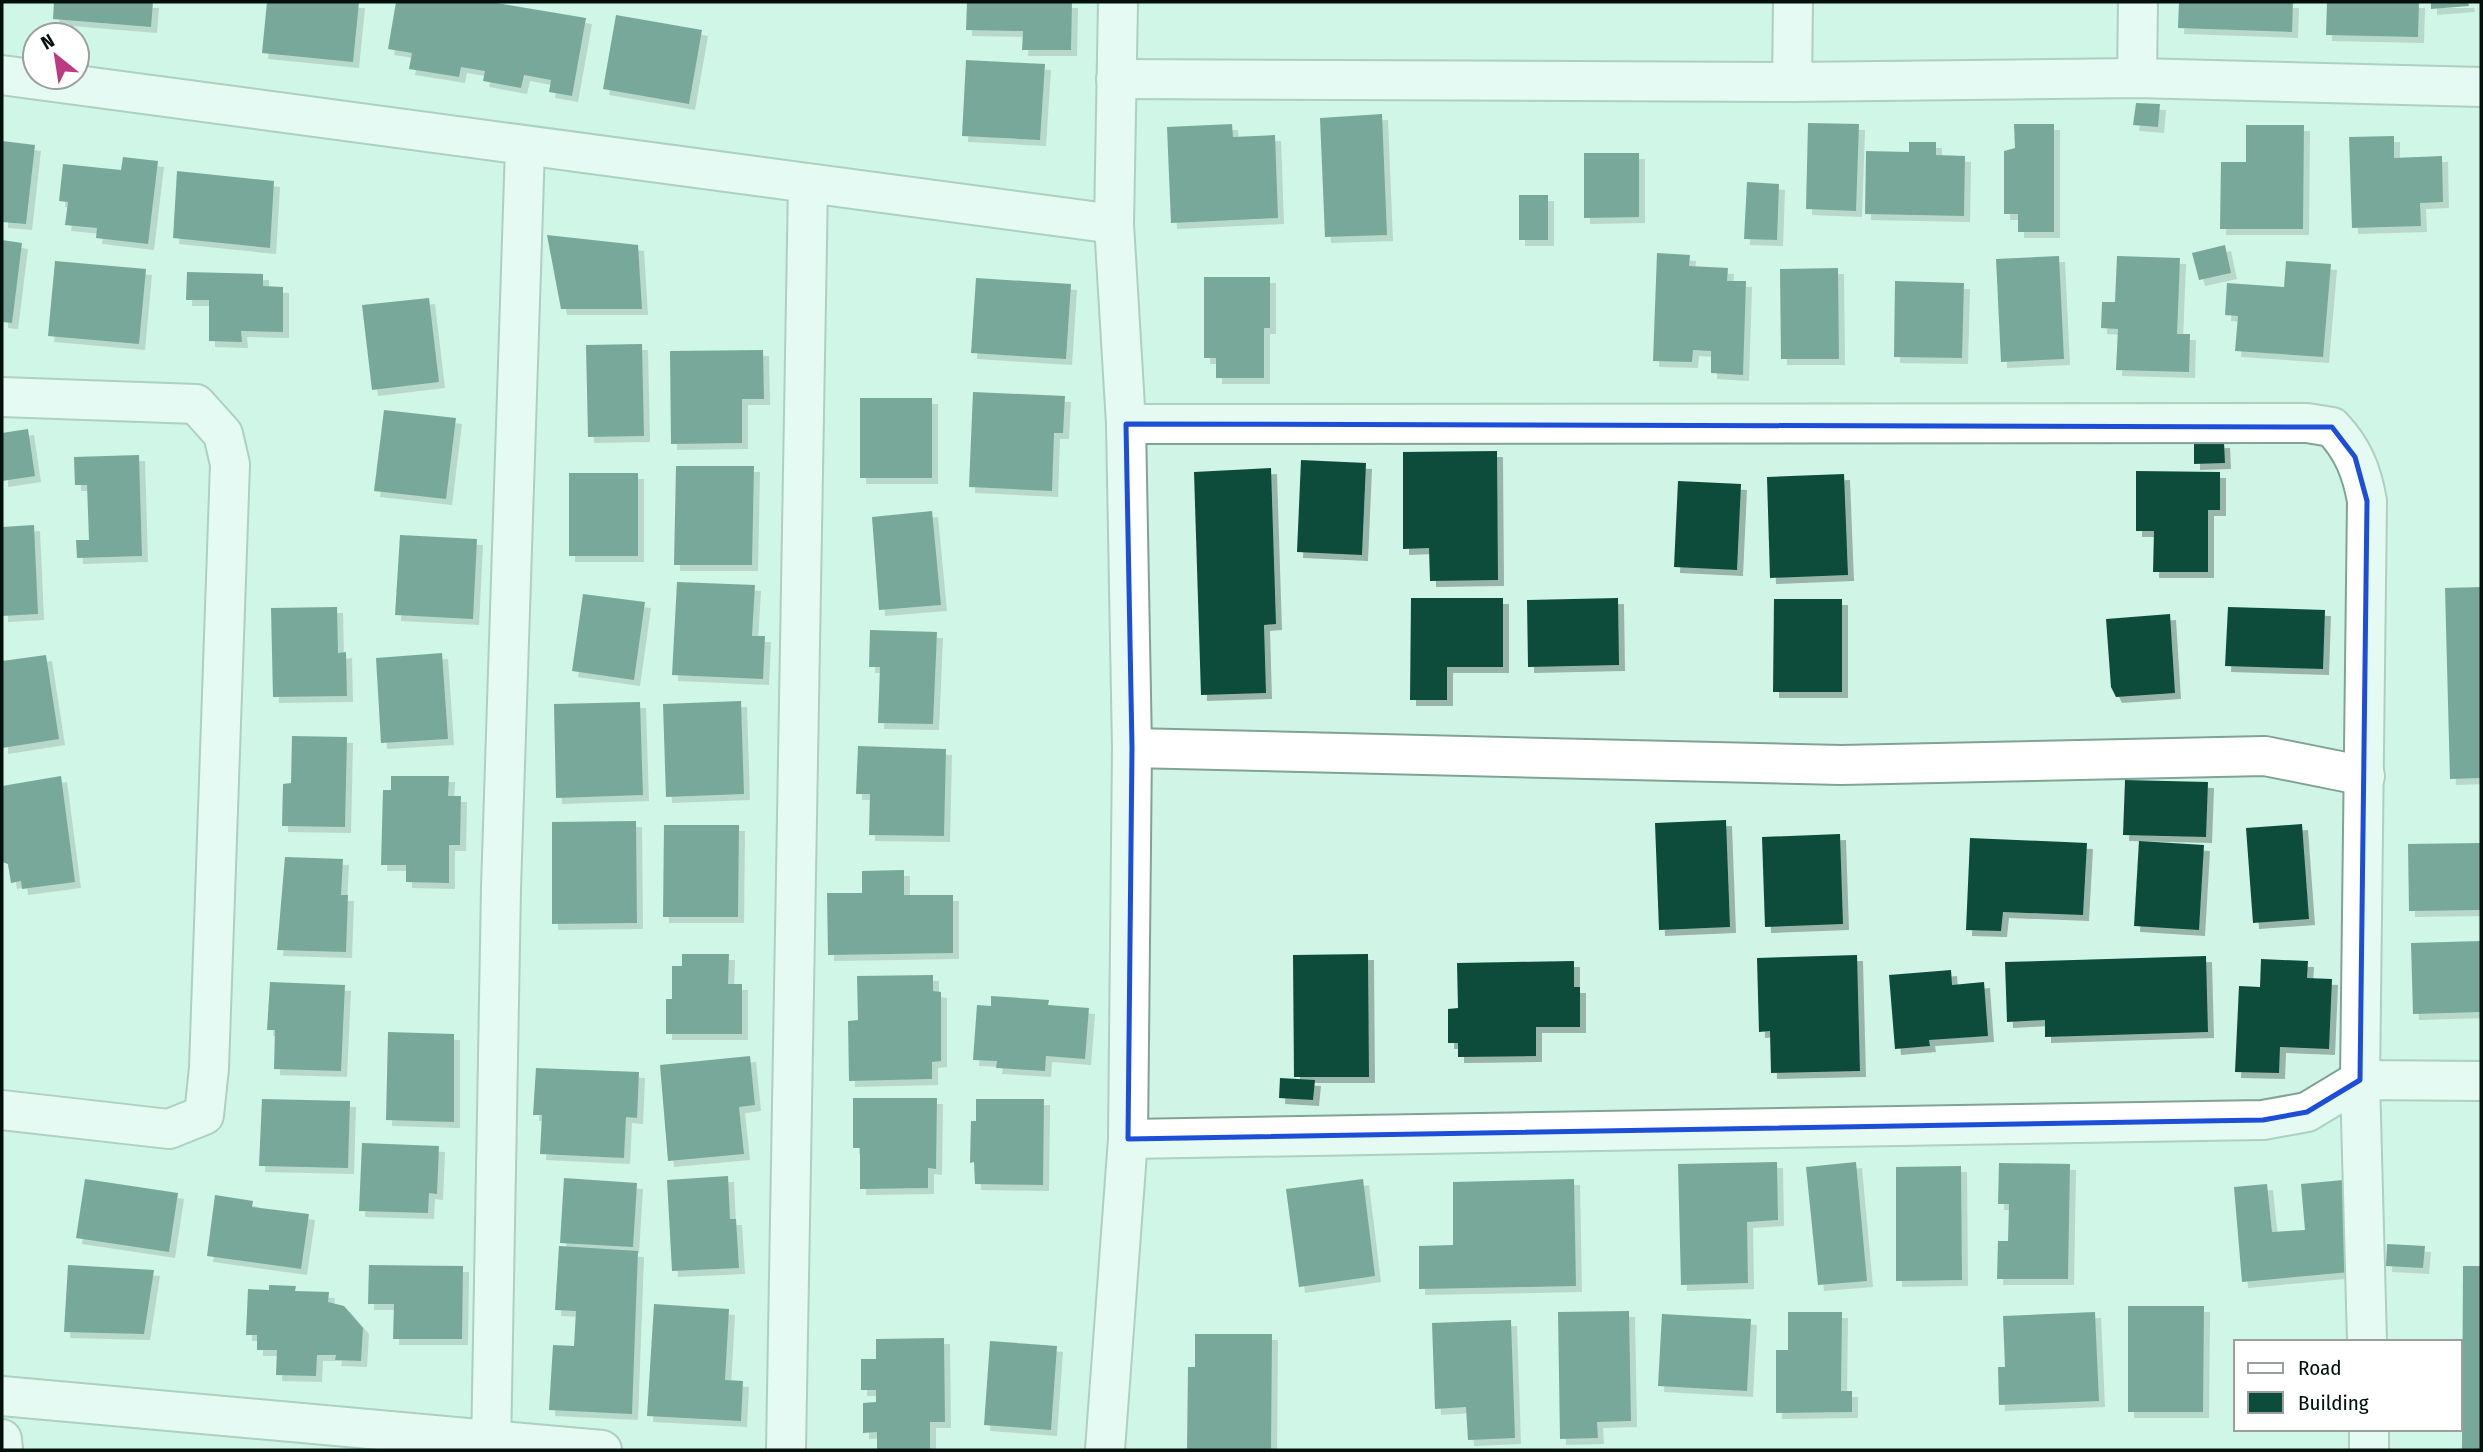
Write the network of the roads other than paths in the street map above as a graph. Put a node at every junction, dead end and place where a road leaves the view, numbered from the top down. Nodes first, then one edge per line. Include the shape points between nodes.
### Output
1 (1118, 2) edge
2 (1793, 2) edge
3 (2138, 2) edge
4 (2, 75) edge
5 (2137, 78) junction
6 (1116, 79) junction
7 (1792, 82) junction
8 (2481, 87) edge
9 (525, 147) junction
10 (808, 184) junction
11 (1114, 224) junction
12 (2, 397) edge
13 (1126, 424) junction
14 (1132, 748) junction
15 (2365, 776) junction
16 (2360, 1080) junction
17 (2481, 1081) edge
18 (2, 1110) edge
19 (1128, 1139) junction
20 (2367, 1340) edge
21 (2, 1396) edge
22 (2369, 1431) edge
23 (2, 1439) edge
24 (490, 1445) edge
25 (3, 1450) edge
26 (602, 1450) edge
27 (786, 1450) edge
28 (1105, 1450) edge
29 (2369, 1450) edge

1 - 6 street
2 - 7 street
3 - 5 street
4 - 9 street
5 - 7 street
5 - 8 street
6 - 7 street
6 - 11 street
9 - 10 street
9 - 24 street
10 - 11 street
10 - 27 street
11 - 13 street
12 - 18 street via 195,404 222,434 230,464 204,1115 169,1129
13 - 14 street
13 - 15 street via 2307,423 2332,427 2355,457 2367,501
14 - 15 street via 1841,765 2265,756
14 - 19 street
15 - 16 street
16 - 17 street
16 - 19 street via 2307,1112 2263,1119
16 - 20 street
19 - 28 street
21 - 24 street
22 - 29 street
23 - 25 street
24 - 26 street

